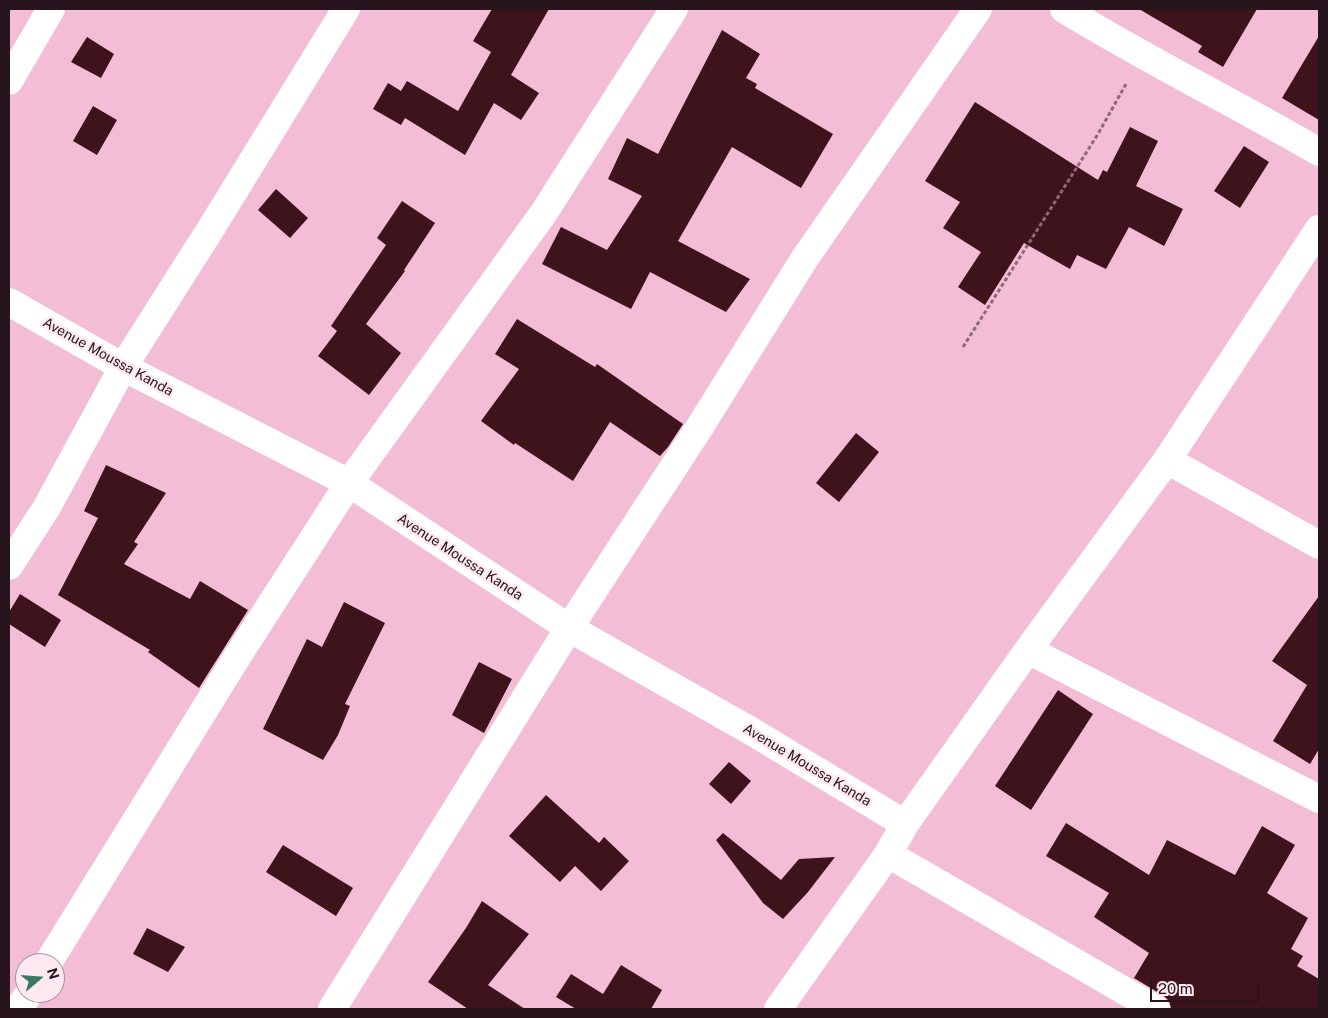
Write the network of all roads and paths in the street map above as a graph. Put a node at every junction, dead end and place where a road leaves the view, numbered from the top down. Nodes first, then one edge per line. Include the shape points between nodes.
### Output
1 (51, 9) edge
2 (346, 9) edge
3 (674, 9) edge
4 (978, 9) edge
5 (1064, 9) edge
6 (1142, 55) junction
7 (9, 81) edge
8 (1319, 152) edge
9 (1315, 246) edge
10 (9, 302) edge
11 (963, 347) dead end
12 (123, 367) junction
13 (1167, 460) junction
14 (349, 483) junction
15 (1319, 545) edge
16 (9, 566) edge
17 (569, 628) junction
18 (1028, 650) junction
19 (1319, 799) edge
20 (905, 824) junction
21 (888, 854) junction
22 (54, 953) edge
23 (332, 1009) edge
24 (778, 1009) edge
25 (1156, 1009) edge

1 - 7 street
2 - 12 street
3 - 14 street via 543,214
4 - 17 street via 805,258
5 - 6 street
6 - 8 street
6 - 11 path via 1098,134
9 - 13 street
10 - 12 street, Avenue Moussa Kanda
12 - 14 street, Avenue Moussa Kanda
12 - 16 street via 47,507
13 - 15 street
13 - 18 street
14 - 17 street, Avenue Moussa Kanda
14 - 22 street
17 - 20 street, Avenue Moussa Kanda via 752,731
17 - 23 street
18 - 19 street
18 - 20 street
20 - 21 street
21 - 24 street
21 - 25 street

